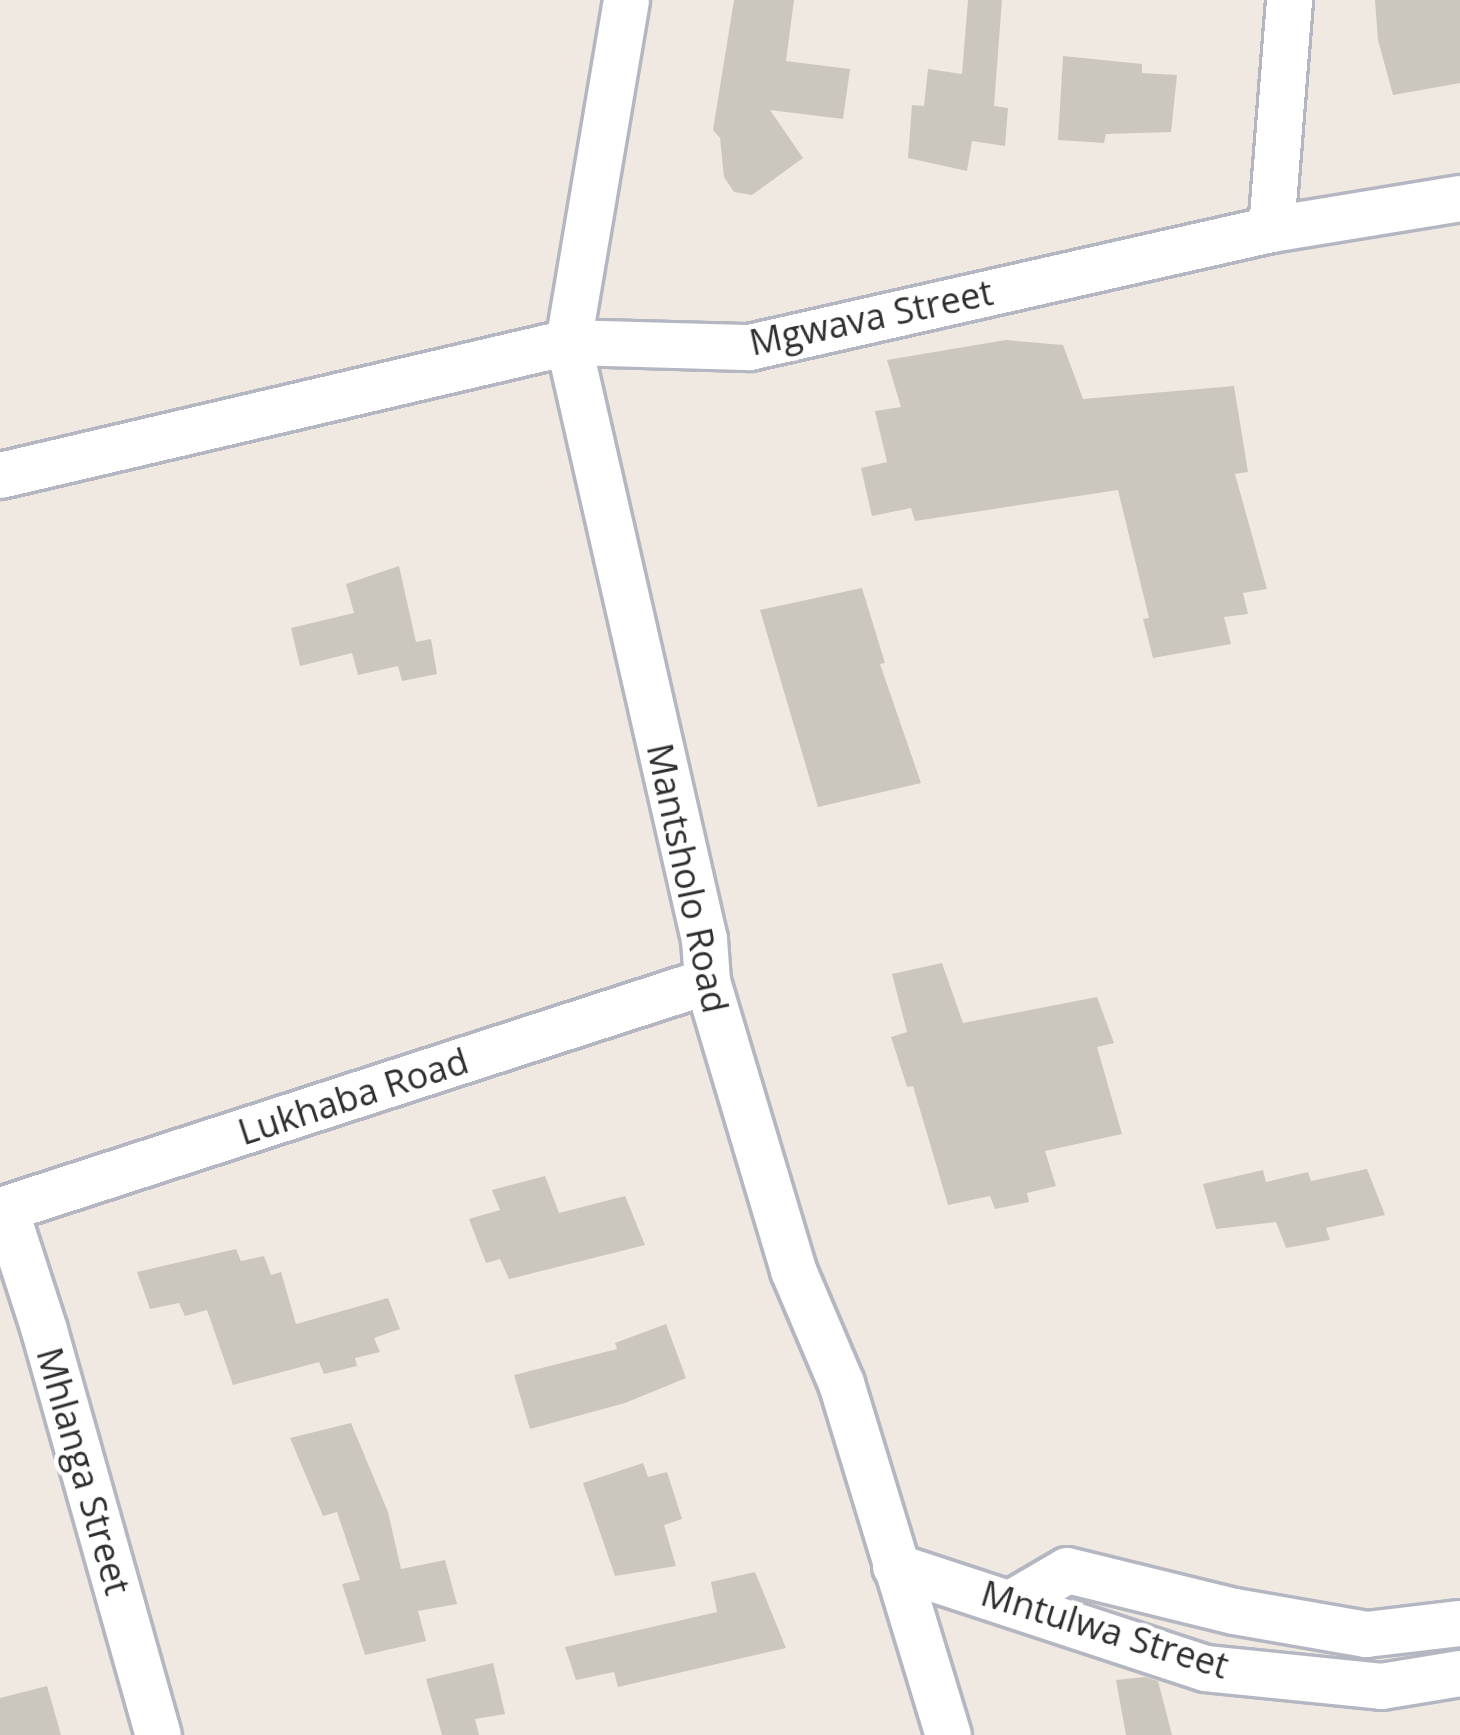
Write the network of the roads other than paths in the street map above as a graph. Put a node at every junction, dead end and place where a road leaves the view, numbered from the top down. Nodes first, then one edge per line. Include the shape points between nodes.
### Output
1 (626, 0) edge
2 (1288, 0) edge
3 (1460, 198) edge
4 (1271, 229) junction
5 (568, 342) junction
6 (0, 475) edge
7 (706, 981) junction
8 (2, 1209) edge
9 (895, 1566) junction
10 (1014, 1601) junction
11 (1460, 1623) edge
12 (1460, 1673) edge
13 (158, 1735) edge
14 (948, 1735) edge

1 - 5 street, Mantsholo Road
2 - 4 street
3 - 4 street, Mgwava Street
4 - 5 street, Mgwava Street via 749,347
5 - 6 street, Mgwava Street
5 - 7 street, Mantsholo Road via 704,939
7 - 8 street, Lukhaba Road
7 - 9 street, Mantsholo Road
8 - 13 street, Mhlanga Street
9 - 10 street, Mntulwa Street
9 - 14 street, Mantsholo Road
10 - 11 street via 1067,1570 1366,1634
10 - 12 street, Mntulwa Street via 1205,1668 1382,1686

